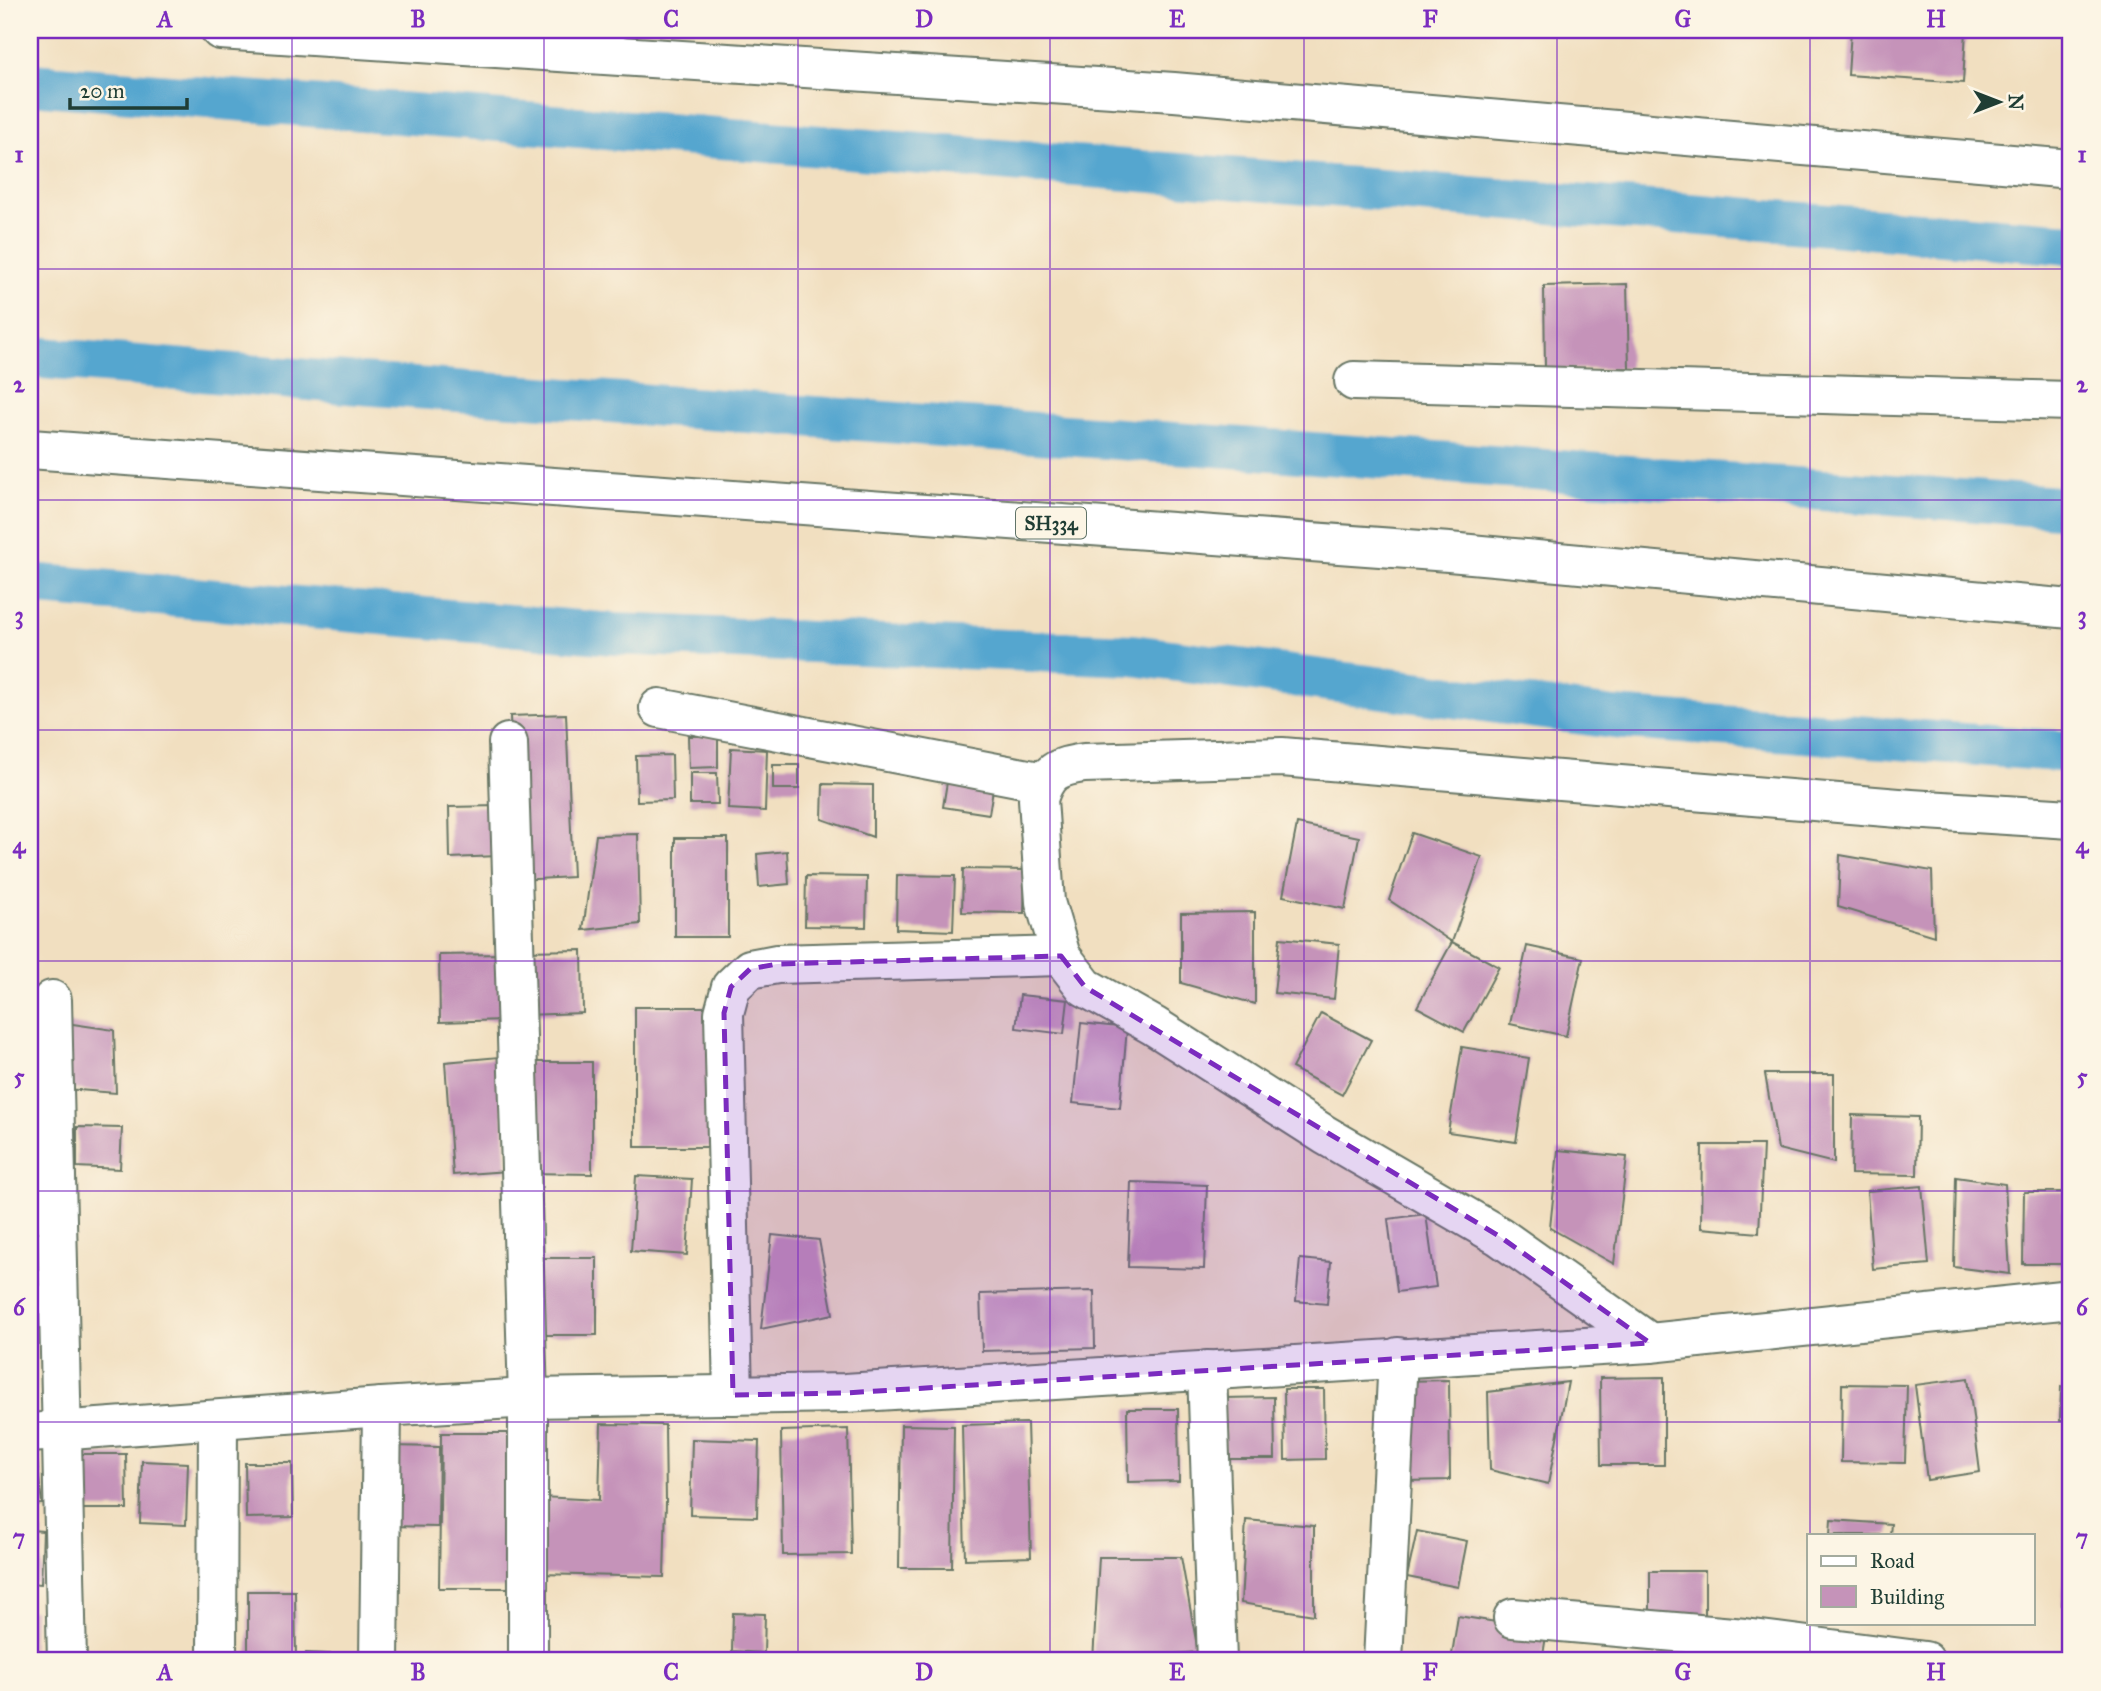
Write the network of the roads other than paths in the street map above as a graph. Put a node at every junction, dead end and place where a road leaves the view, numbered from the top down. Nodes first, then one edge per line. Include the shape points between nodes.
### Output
1 (220, 30) edge
2 (2071, 169) edge
3 (1354, 382) dead end
4 (2071, 401) edge
5 (30, 449) edge
6 (2071, 609) edge
7 (659, 708) dead end
8 (508, 743) dead end
9 (1044, 782) junction
10 (2071, 818) edge
11 (1061, 956) junction
12 (52, 1000) dead end
13 (2071, 1299) edge
14 (1650, 1343) junction
15 (1398, 1357) junction
16 (1207, 1370) junction
17 (733, 1395) junction
18 (528, 1398) junction
19 (382, 1407) junction
20 (218, 1420) junction
21 (45, 1433) edge
22 (1513, 1618) dead end
23 (67, 1661) edge
24 (217, 1661) edge
25 (379, 1661) edge
26 (528, 1661) edge
27 (1217, 1661) edge
28 (1384, 1661) edge
29 (1925, 1661) edge

1 - 2 street via 1174,92
3 - 4 street
5 - 6 street, SH334 via 1449,552
7 - 9 street
8 - 18 street
9 - 10 street via 1055,770 1084,763 1282,757
9 - 11 street via 1038,799 1045,902
11 - 14 street via 1085,987 1499,1237
11 - 17 street via 777,964 750,970 731,987 724,1013
12 - 21 street
13 - 14 street
14 - 15 street
15 - 16 street
15 - 28 street
16 - 17 street via 845,1393
16 - 27 street
17 - 18 street
18 - 19 street
18 - 26 street
19 - 20 street
19 - 25 street
20 - 21 street
20 - 24 street
21 - 23 street
22 - 29 street via 1745,1638

